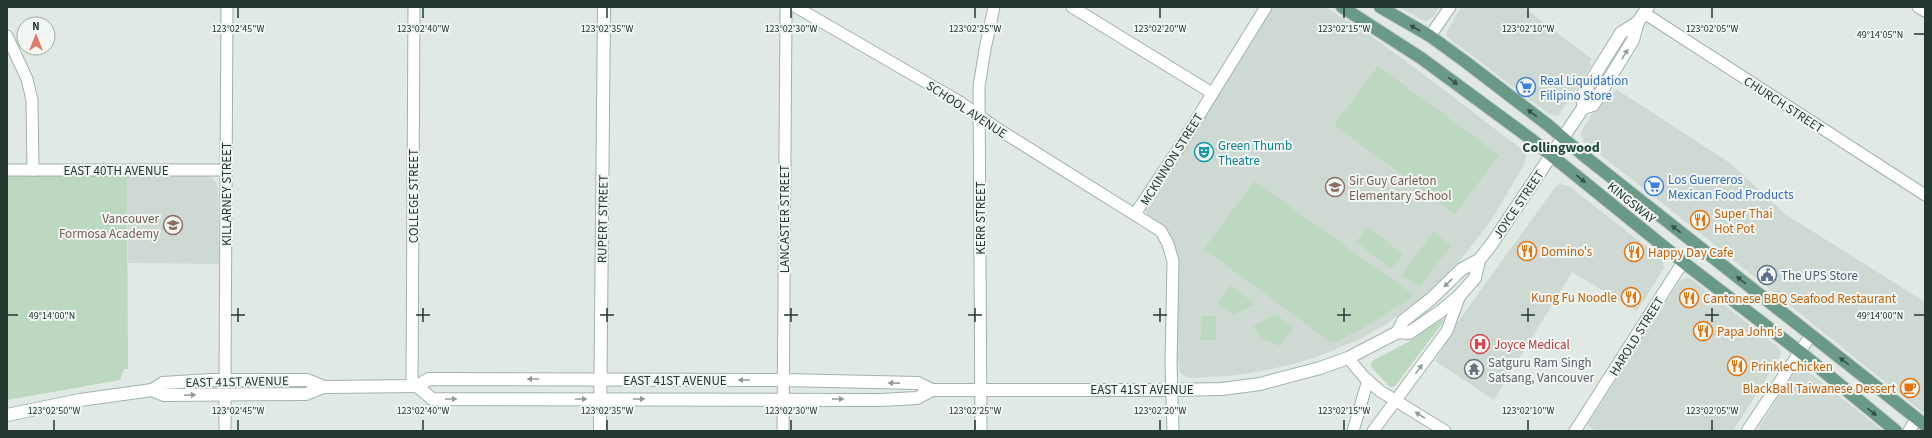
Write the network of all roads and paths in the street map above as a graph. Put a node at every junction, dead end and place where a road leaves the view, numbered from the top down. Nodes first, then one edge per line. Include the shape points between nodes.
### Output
1 (227, 7) edge
2 (414, 7) edge
3 (604, 7) edge
4 (788, 7) edge
5 (796, 7) edge
6 (994, 7) edge
7 (1072, 7) edge
8 (1266, 7) edge
9 (1342, 7) edge
10 (1380, 7) edge
11 (1450, 7) edge
12 (1918, 7) edge
13 (1925, 11) edge
14 (1643, 14) edge
15 (7, 36) edge
16 (1430, 36) junction
17 (1212, 93) junction
18 (980, 115) junction
19 (1562, 137) junction
20 (1550, 154) junction
21 (7, 170) edge
22 (33, 170) junction
23 (226, 170) junction
24 (1925, 195) edge
25 (1135, 214) junction
26 (1478, 260) junction
27 (1683, 262) junction
28 (1460, 295) junction
29 (1398, 332) junction
30 (1811, 335) junction
31 (1799, 351) junction
32 (1348, 358) junction
33 (225, 380) junction
34 (600, 380) junction
35 (783, 380) junction
36 (1368, 380) junction
37 (414, 386) junction
38 (324, 387) junction
39 (152, 390) junction
40 (932, 390) junction
41 (981, 390) junction
42 (1172, 390) junction
43 (225, 394) junction
44 (600, 399) junction
45 (783, 399) junction
46 (1395, 400) junction
47 (7, 415) edge
48 (1921, 421) edge
49 (225, 431) edge
50 (600, 431) edge
51 (783, 431) edge
52 (981, 431) edge
53 (1173, 431) edge
54 (1353, 431) edge
55 (1373, 431) edge
56 (1445, 431) edge
57 (1576, 431) edge
58 (1747, 431) edge
59 (1896, 431) edge
60 (1909, 431) edge

1 - 23 street, KILLARNEY STREET
2 - 37 street, COLLEGE STREET
3 - 34 main road, RUPERT STREET
4 - 35 street, LANCASTER STREET
5 - 18 street, SCHOOL AVENUE
6 - 18 street, KERR STREET via 979,87
7 - 17 street
8 - 17 street, MCKINNON STREET
9 -> 20 main road, KINGSWAY via 1421,58
16 -> 10 main road, KINGSWAY
11 - 16 street
12 - 13 street
14 - 19 main road, JOYCE STREET via 1621,33 1583,94 1583,108
14 - 24 street, CHURCH STREET
15 - 22 street via 27,80 32,100
19 -> 16 main road, KINGSWAY
17 - 25 street, MCKINNON STREET
18 - 25 street, SCHOOL AVENUE via 998,129
18 - 41 street, KERR STREET
19 - 20 main road, JOYCE STREET
30 -> 19 main road, KINGSWAY
20 - 26 main road, JOYCE STREET via 1491,245
20 -> 27 main road, KINGSWAY
21 - 22 street, EAST 40TH AVENUE
22 - 23 street, EAST 40TH AVENUE
23 - 33 street, KILLARNEY STREET
25 - 42 street, MCKINNON STREET via 1161,231 1173,261
26 - 28 main road, JOYCE STREET via 1475,278
26 -> 29 main road, JOYCE STREET via 1462,269 1431,299 1403,321
27 - 31 main road, KINGSWAY
27 - 57 street, HAROLD STREET
28 - 29 main road, JOYCE STREET via 1409,333
46 -> 28 street, JOYCE STREET via 1447,331
29 - 32 main road, JOYCE STREET
30 - 31 street
48 -> 30 main road, KINGSWAY
31 - 58 street
31 -> 59 main road, KINGSWAY
32 - 36 street
32 - 42 main road, EAST 41ST AVENUE via 1260,384 1222,389
33 - 38 main road, EAST 41ST AVENUE via 307,380
33 - 39 main road, EAST 41ST AVENUE via 163,383
35 -> 34 main road, EAST 41ST AVENUE
34 -> 37 main road, EAST 41ST AVENUE via 429,379
34 - 44 main road, RUPERT STREET
40 -> 35 main road, EAST 41ST AVENUE via 918,383
35 - 45 street, LANCASTER STREET
36 - 46 street
36 - 54 street
37 - 38 main road, EAST 41ST AVENUE
37 -> 44 main road, EAST 41ST AVENUE via 432,399
38 - 43 main road, EAST 41ST AVENUE via 306,394
39 -> 43 main road, EAST 41ST AVENUE via 164,395
39 - 47 main road, EAST 41ST AVENUE via 80,400
40 - 41 main road, EAST 41ST AVENUE
45 -> 40 main road, EAST 41ST AVENUE via 917,398
41 - 42 main road, EAST 41ST AVENUE
41 - 52 street, KERR STREET
42 - 53 street, MCKINNON STREET
43 - 49 street
44 -> 45 main road, EAST 41ST AVENUE
44 - 50 main road, RUPERT STREET
45 - 51 street, LANCASTER STREET
46 - 55 street, JOYCE STREET
56 -> 46 street
48 - 60 street

